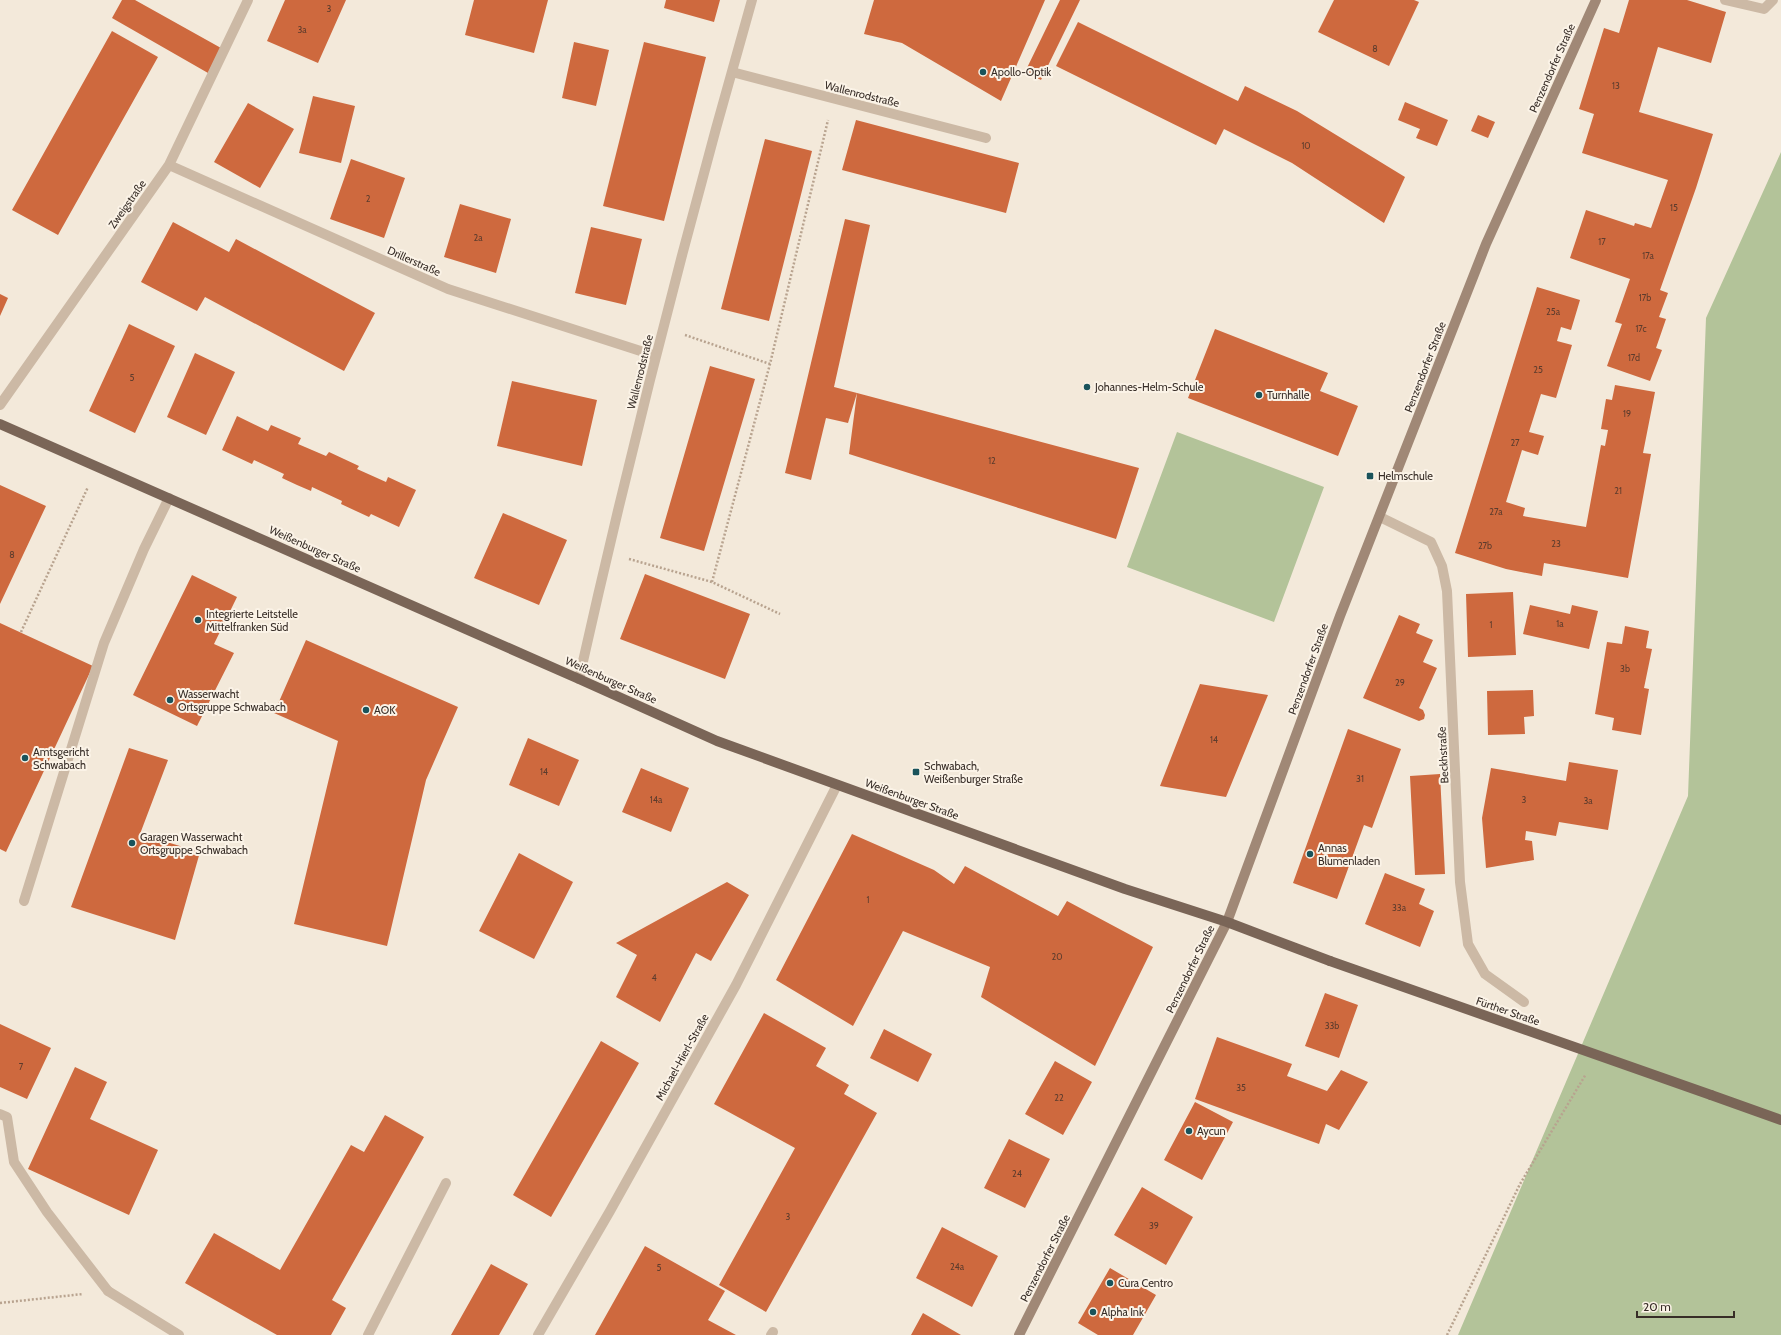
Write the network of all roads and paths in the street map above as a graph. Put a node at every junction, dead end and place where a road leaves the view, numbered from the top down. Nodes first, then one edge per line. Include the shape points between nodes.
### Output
1 (248, 0) edge
2 (752, 0) edge
3 (1596, 0) edge
4 (1724, 0) edge
5 (1773, 0) edge
6 (732, 72) junction
7 (834, 99) junction
8 (986, 138) dead end
9 (169, 165) junction
10 (663, 328) junction
11 (656, 356) junction
12 (770, 364) junction
13 (0, 405) edge
14 (0, 424) edge
15 (98, 467) junction
16 (169, 498) junction
17 (1380, 517) junction
18 (607, 553) junction
19 (712, 582) junction
20 (780, 614) dead end
21 (21, 632) dead end
22 (579, 679) junction
23 (838, 785) junction
24 (24, 901) dead end
25 (1227, 922) junction
26 (1524, 1002) dead end
27 (1590, 1068) dead end
28 (0, 1114) edge
29 (1781, 1120) edge
30 (446, 1183) dead end
31 (108, 1291) junction
32 (0, 1303) edge
33 (179, 1335) edge
34 (368, 1335) edge
35 (538, 1335) edge
36 (1019, 1335) edge
37 (1447, 1335) edge

1 - 9 street, Zweigstraße
2 - 6 street, Wallenrodstraße
3 - 17 main road, Penzendorfer Straße via 1486,244
4 - 5 street via 1764,9
6 - 7 street, Wallenrodstraße
6 - 10 street, Wallenrodstraße
7 - 8 street, Wallenrodstraße
7 - 12 path
9 - 11 street, Drillerstraße via 448,289
9 - 13 street, Zweigstraße
10 - 11 street, Wallenrodstraße
10 - 12 path
11 - 18 street, Wallenrodstraße
12 - 19 path
14 - 15 main road, Weißenburger Straße
15 - 16 main road, Weißenburger Straße
15 - 21 path
16 - 22 main road, Weißenburger Straße
16 - 24 street via 104,643
17 - 25 main road, Penzendorfer Straße via 1340,616
17 - 26 street, Beckhstraße via 1430,542 1442,566 1447,591 1460,882 1468,944 1485,974
18 - 19 path
18 - 22 street, Wallenrodstraße
19 - 20 path
22 - 23 main road, Weißenburger Straße via 717,742
23 - 25 main road, Weißenburger Straße via 1125,889
23 - 35 street, Michael-Hierl-Straße via 736,985
25 - 29 main road, Fürther Straße, bridge via 1330,961
25 - 36 main road, Penzendorfer Straße
27 - 37 path via 1520,1184
28 - 31 street via 7,1117 14,1162 47,1212
30 - 34 street
31 - 32 path
31 - 33 street

